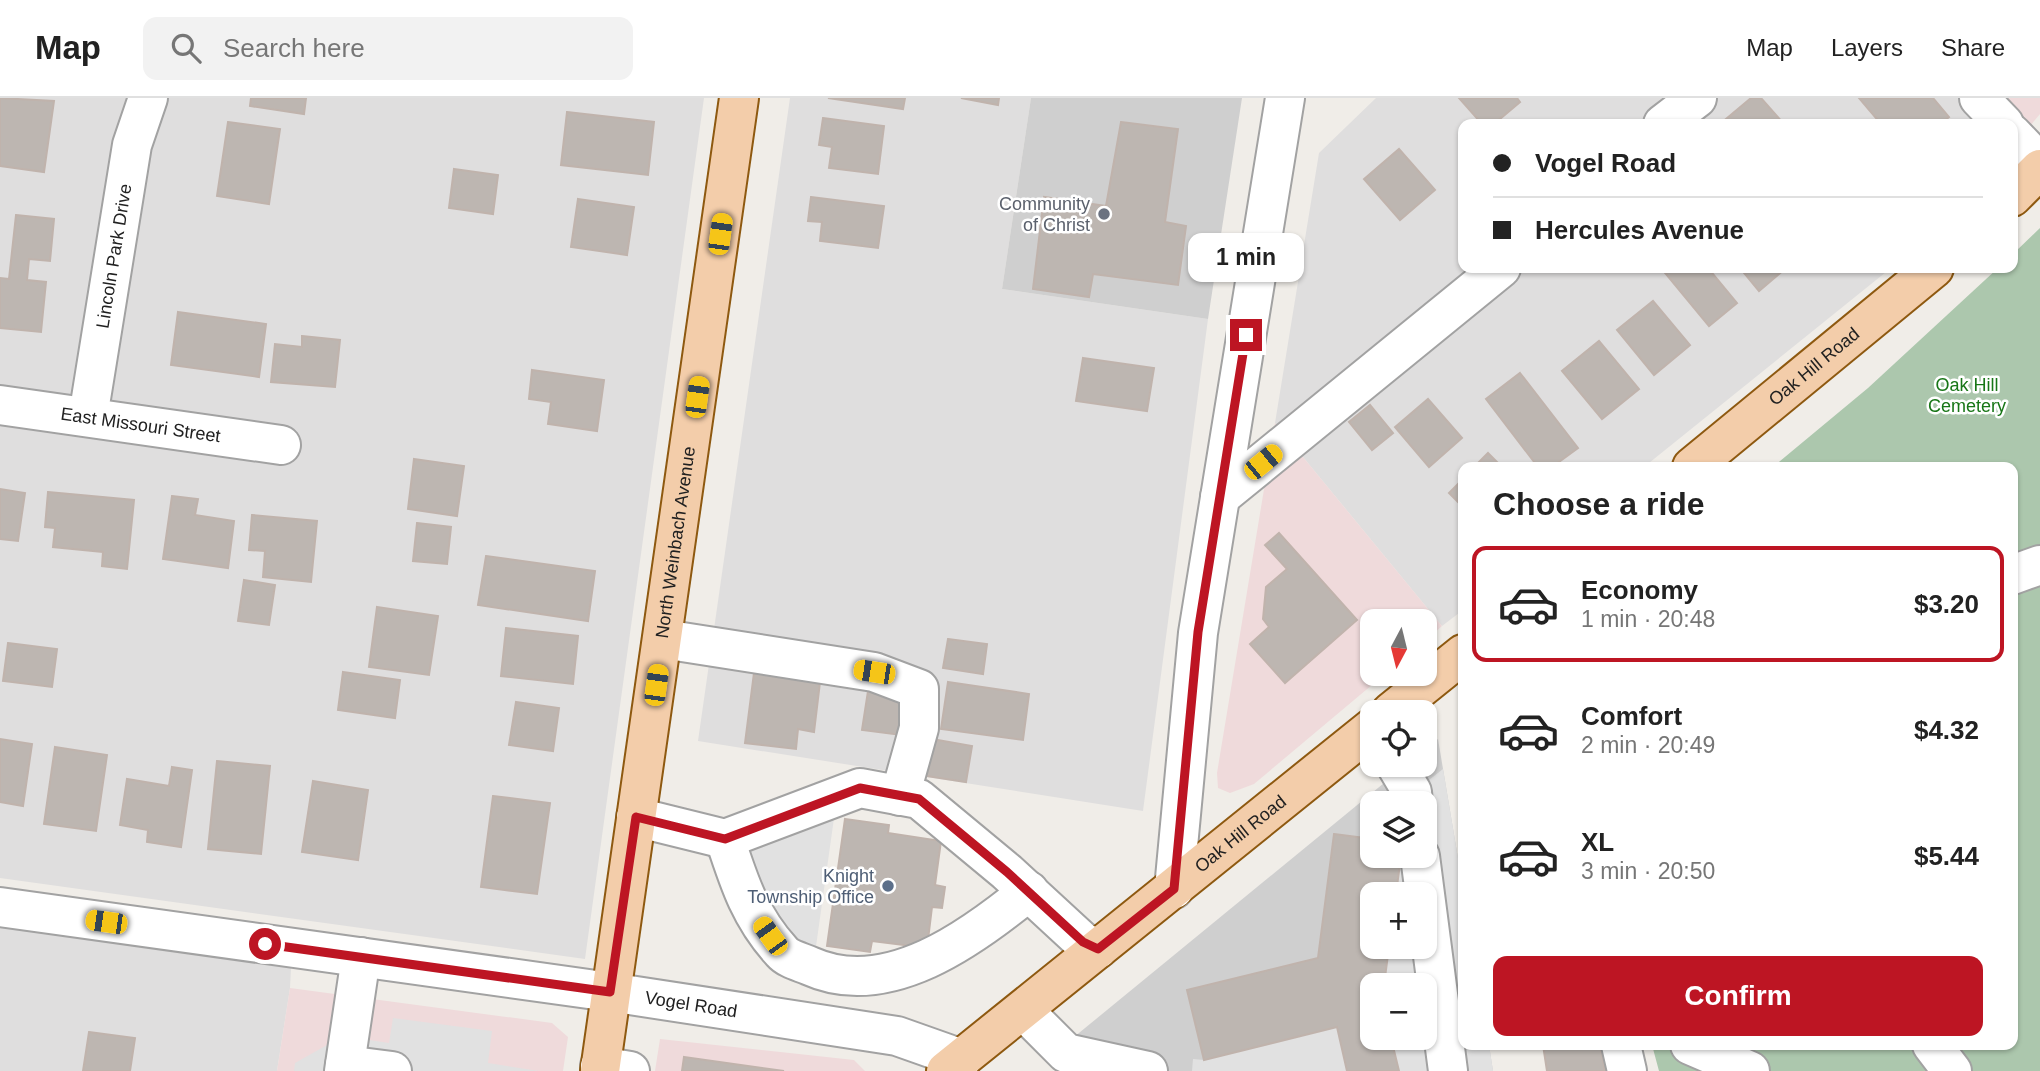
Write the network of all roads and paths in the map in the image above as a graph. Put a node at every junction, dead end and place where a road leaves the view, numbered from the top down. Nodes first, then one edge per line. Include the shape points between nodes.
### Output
1 (148, 98) edge
2 (739, 98) edge
3 (1285, 98) edge
4 (1697, 98) edge
5 (1979, 98) edge
6 (1670, 119) edge
7 (1999, 119) edge
8 (2018, 141) edge
9 (2040, 166) edge
10 (2018, 190) edge
11 (1495, 273) edge
12 (1928, 273) edge
13 (0, 405) edge
14 (88, 417) junction
15 (281, 445) dead end
16 (1698, 462) edge
17 (1220, 497) junction
18 (2040, 565) edge
19 (2018, 573) edge
20 (663, 639) junction
21 (1458, 658) edge
22 (1406, 700) edge
23 (1360, 738) edge
24 (900, 796) junction
25 (636, 817) junction
26 (725, 839) junction
27 (1422, 868) edge
28 (1174, 889) junction
29 (1029, 891) junction
30 (0, 907) edge
31 (1098, 949) junction
32 (360, 957) junction
33 (610, 992) junction
34 (1023, 1010) junction
35 (1621, 1050) edge
36 (1702, 1050) edge
37 (1935, 1050) edge
38 (954, 1065) edge
39 (344, 1068) edge
40 (610, 1069) edge
41 (392, 1071) edge
42 (1148, 1071) edge
43 (1448, 1071) edge
44 (1627, 1071) edge
45 (1750, 1071) edge
46 (1952, 1071) edge

1 - 14 street, Lincoln Park Drive via 132,145
2 - 20 main road, North Weinbach Avenue
3 - 17 street
4 - 6 street
5 - 7 street
8 - 9 street
9 - 10 main road
11 - 17 street
12 - 16 main road, Oak Hill Road
13 - 14 street, East Missouri Street
14 - 15 street, East Missouri Street
17 - 28 street via 1198,632
18 - 19 street
20 - 24 street via 874,672 919,689 919,728
20 - 25 main road, North Weinbach Avenue
21 - 22 main road
23 - 28 main road, Oak Hill Road
24 - 26 street via 860,788
24 - 29 street via 919,799
25 - 26 street
25 - 33 main road, North Weinbach Avenue
26 - 29 street via 745,900 783,954 824,972 871,976 932,959
27 - 43 street
28 - 31 main road, Oak Hill Road
29 - 31 street via 1083,942
30 - 32 street, Vogel Road
31 - 34 main road, Oak Hill Road
32 - 33 street, Vogel Road
32 - 39 street
33 - 38 street, Vogel Road via 897,1036
33 - 40 main road, North Weinbach Avenue
34 - 38 main road, Oak Hill Road
34 - 42 street via 1066,1053
35 - 44 street
36 - 45 street
37 - 46 street
39 - 41 street

